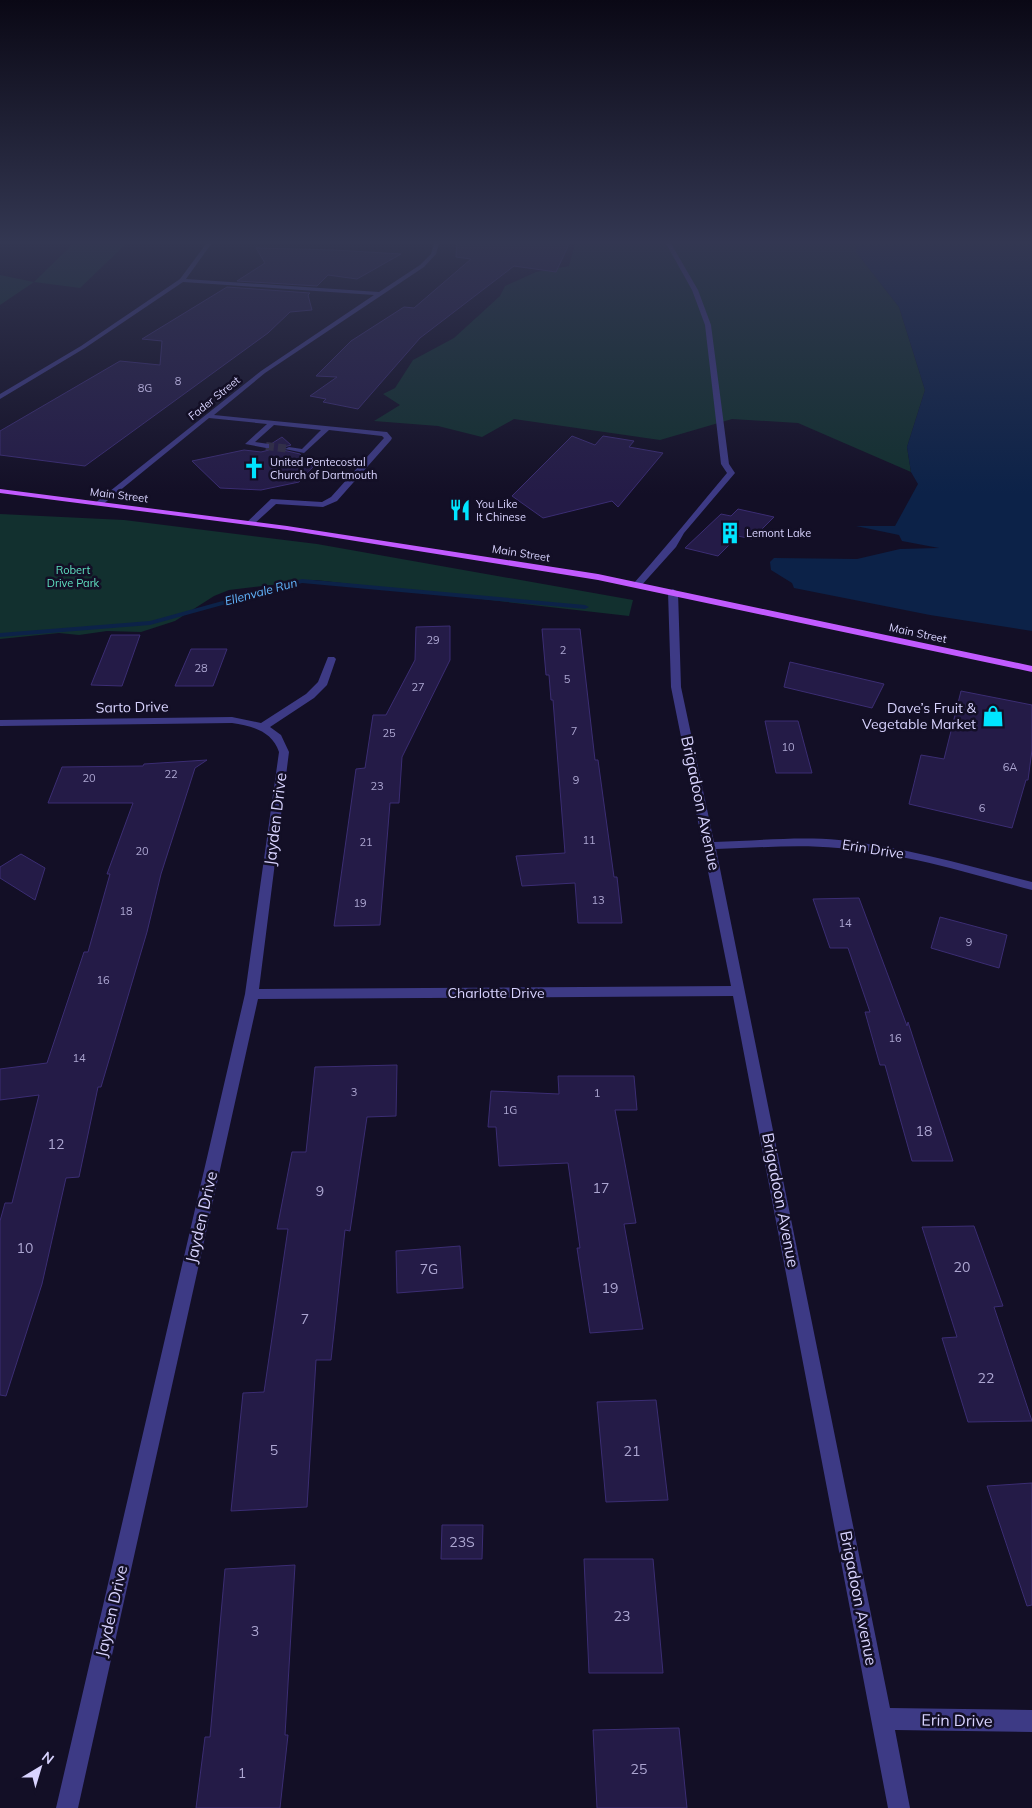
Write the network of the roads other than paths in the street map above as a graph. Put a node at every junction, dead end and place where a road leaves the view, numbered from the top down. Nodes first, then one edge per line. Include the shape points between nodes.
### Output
1 (116, 324) edge
2 (333, 324) edge
3 (708, 324) edge
4 (0, 397) edge
5 (208, 416) junction
6 (272, 423) junction
7 (327, 428) junction
8 (266, 446) tunnel mouth
9 (289, 449) tunnel mouth
10 (0, 491) edge
11 (98, 503) junction
12 (250, 523) junction
13 (637, 585) junction
14 (673, 592) junction
15 (331, 660) dead end
16 (1032, 669) edge
17 (0, 723) edge
18 (263, 728) junction
19 (710, 846) junction
20 (1032, 886) edge
21 (739, 991) junction
22 (252, 994) junction
23 (883, 1719) junction
24 (1032, 1721) edge
25 (67, 1808) edge
26 (899, 1808) edge

1 - 4 street
2 - 5 street, Fader Street via 263,372
3 - 13 street via 725,464 731,473
5 - 6 street
5 - 11 street, Fader Street
6 - 7 street
6 - 8 street via 249,444
7 - 9 street via 304,451
7 - 12 street via 384,434 388,438 334,499 323,505 274,501
10 - 11 main road, Main Street
11 - 12 main road, Main Street
12 - 13 main road, Main Street
13 - 14 main road, Main Street
14 - 16 main road, Main Street
14 - 19 street, Brigadoon Avenue via 676,687
15 - 18 street via 323,683 294,708
17 - 18 street, Sarto Drive via 211,720 245,722
18 - 22 street, Jayden Drive via 274,734 283,745 284,752
19 - 20 street, Erin Drive via 816,842 856,846 905,854
19 - 21 street, Brigadoon Avenue
21 - 22 street, Charlotte Drive
21 - 23 street, Brigadoon Avenue
22 - 25 street, Jayden Drive
23 - 24 street, Erin Drive
23 - 26 street, Brigadoon Avenue

